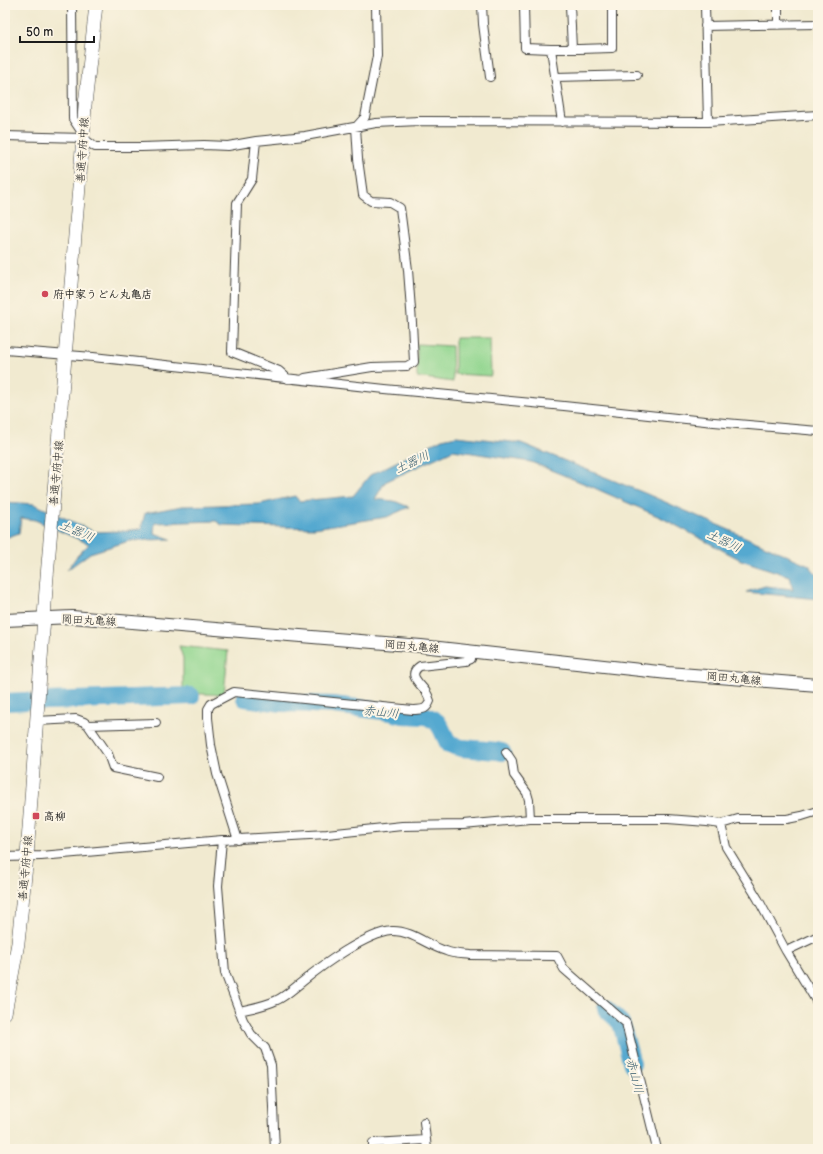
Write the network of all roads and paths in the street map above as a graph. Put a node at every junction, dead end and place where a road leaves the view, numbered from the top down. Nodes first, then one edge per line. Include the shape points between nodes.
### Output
1 (72, 5) edge
2 (96, 5) edge
3 (376, 5) edge
4 (482, 5) edge
5 (524, 5) edge
6 (570, 5) edge
7 (612, 5) edge
8 (705, 5) edge
9 (778, 5) edge
10 (818, 24) edge
11 (778, 25) junction
12 (705, 26) junction
13 (551, 49) junction
14 (572, 49) junction
15 (637, 75) dead end
16 (490, 76) dead end
17 (555, 77) junction
18 (818, 115) edge
19 (562, 122) junction
20 (708, 122) junction
21 (356, 127) junction
22 (5, 136) edge
23 (83, 136) junction
24 (256, 141) junction
25 (5, 350) edge
26 (66, 356) junction
27 (292, 379) junction
28 (818, 431) edge
29 (44, 618) junction
30 (5, 620) edge
31 (472, 652) junction
32 (818, 685) edge
33 (36, 721) junction
34 (156, 723) dead end
35 (88, 725) junction
36 (506, 752) dead end
37 (157, 777) dead end
38 (818, 811) edge
39 (530, 819) junction
40 (721, 824) junction
41 (222, 840) junction
42 (238, 840) junction
43 (27, 856) junction
44 (5, 857) edge
45 (818, 936) edge
46 (786, 951) junction
47 (818, 1004) edge
48 (6, 1007) edge
49 (239, 1011) junction
50 (424, 1122) dead end
51 (426, 1140) junction
52 (275, 1149) edge
53 (373, 1149) edge
54 (427, 1149) edge
55 (657, 1149) edge

1 - 23 street via 73,120
2 - 23 main road, 善通寺府中線
3 - 21 street via 377,56 365,117
4 - 16 street
5 - 13 street via 525,48
6 - 14 street
7 - 14 street via 612,48
8 - 12 street
9 - 11 street
10 - 11 street
11 - 12 street
12 - 20 street
13 - 14 street
13 - 17 street
15 - 17 street
17 - 19 street
18 - 20 street
19 - 20 street
19 - 21 street via 420,121 376,123
21 - 24 street
21 - 27 street via 363,195 371,201 390,202 400,208 408,270 414,362 407,366 372,366
22 - 23 street
23 - 24 street via 95,147 228,146
23 - 26 main road, 善通寺府中線
24 - 27 street via 252,179 237,203 232,352
25 - 26 street
26 - 27 street
26 - 29 main road, 善通寺府中線
27 - 28 street
29 - 30 main road, 岡田丸亀線
29 - 31 main road, 岡田丸亀線 via 72,617
29 - 33 main road, 善通寺府中線
31 - 32 main road, 岡田丸亀線 via 668,673
31 - 42 street via 471,659 466,661 420,666 415,669 416,679 430,701 428,707 423,709 234,692 210,704 208,718 216,774
33 - 35 street via 76,719
33 - 43 main road, 善通寺府中線
34 - 35 street
35 - 37 street via 108,754 113,768
36 - 39 street via 512,761 514,775 527,793
38 - 40 street via 787,819 738,820
39 - 40 street via 668,819
39 - 42 street via 402,826
40 - 46 street via 726,847
41 - 42 street
41 - 43 street
41 - 49 street via 218,886 225,973
43 - 44 street
43 - 48 main road, 善通寺府中線 via 20,929
45 - 46 street
46 - 47 street
49 - 52 street via 246,1027 265,1048 271,1065
49 - 55 street via 278,1000 317,970 366,939 393,931 402,932 445,951 456,953 557,956 564,969 626,1024
50 - 51 street
51 - 53 street via 373,1143
51 - 54 street

